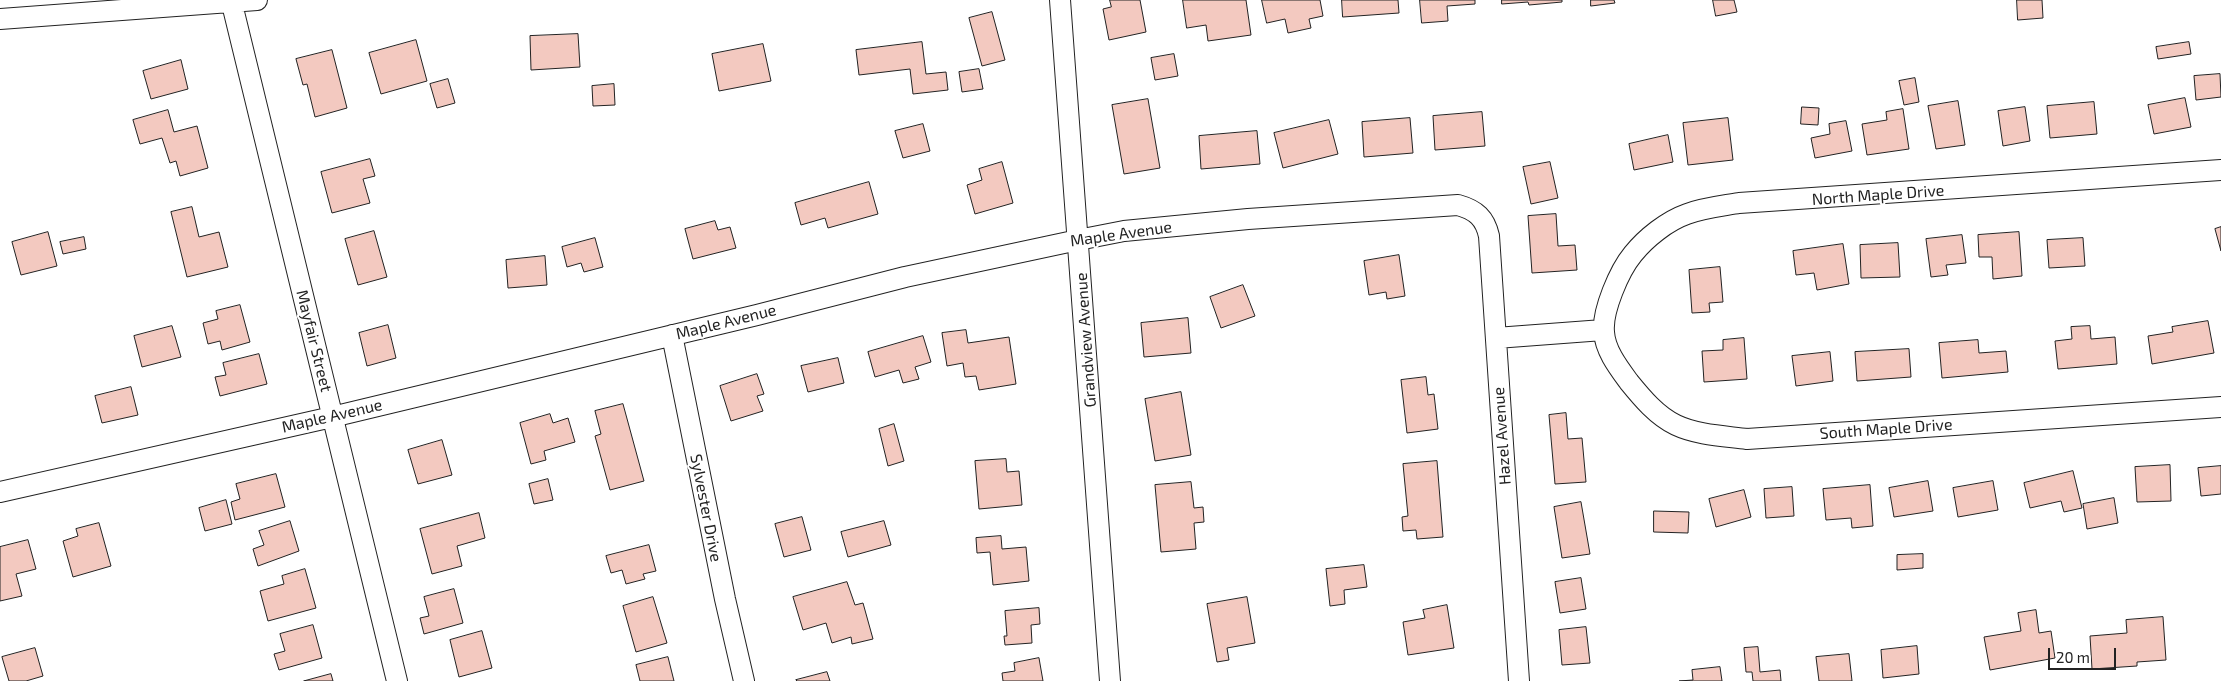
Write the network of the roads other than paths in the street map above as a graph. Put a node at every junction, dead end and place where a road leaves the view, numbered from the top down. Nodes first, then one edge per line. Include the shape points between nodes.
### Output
1 (257, 0) edge
2 (1060, 0) edge
3 (232, 1) edge
4 (0, 19) edge
5 (2221, 170) edge
6 (1460, 206) joint
7 (1078, 240) junction
8 (1603, 330) junction
9 (672, 335) junction
10 (1496, 338) junction
11 (2221, 407) edge
12 (332, 417) junction
13 (0, 492) edge
14 (397, 681) edge
15 (744, 681) edge
16 (1110, 681) edge
17 (1519, 681) edge

1 - 3 street
2 - 7 street, Grandview Avenue
3 - 4 street
3 - 12 street, Mayfair Street
5 - 8 street, North Maple Drive via 1739,203 1686,214 1650,237 1632,255 1605,312
6 - 7 street, Maple Avenue via 1124,231
6 - 10 street, Hazel Avenue via 1473,210 1487,227
7 - 9 street, Maple Avenue via 905,277
7 - 16 street, Grandview Avenue
8 - 10 street
8 - 11 street, South Maple Drive via 1617,366 1658,414 1692,430 1747,439
9 - 12 street, Maple Avenue
9 - 15 street, Sylvester Drive
10 - 17 street, Hazel Avenue
12 - 13 street, Maple Avenue
12 - 14 street, Mayfair Street

